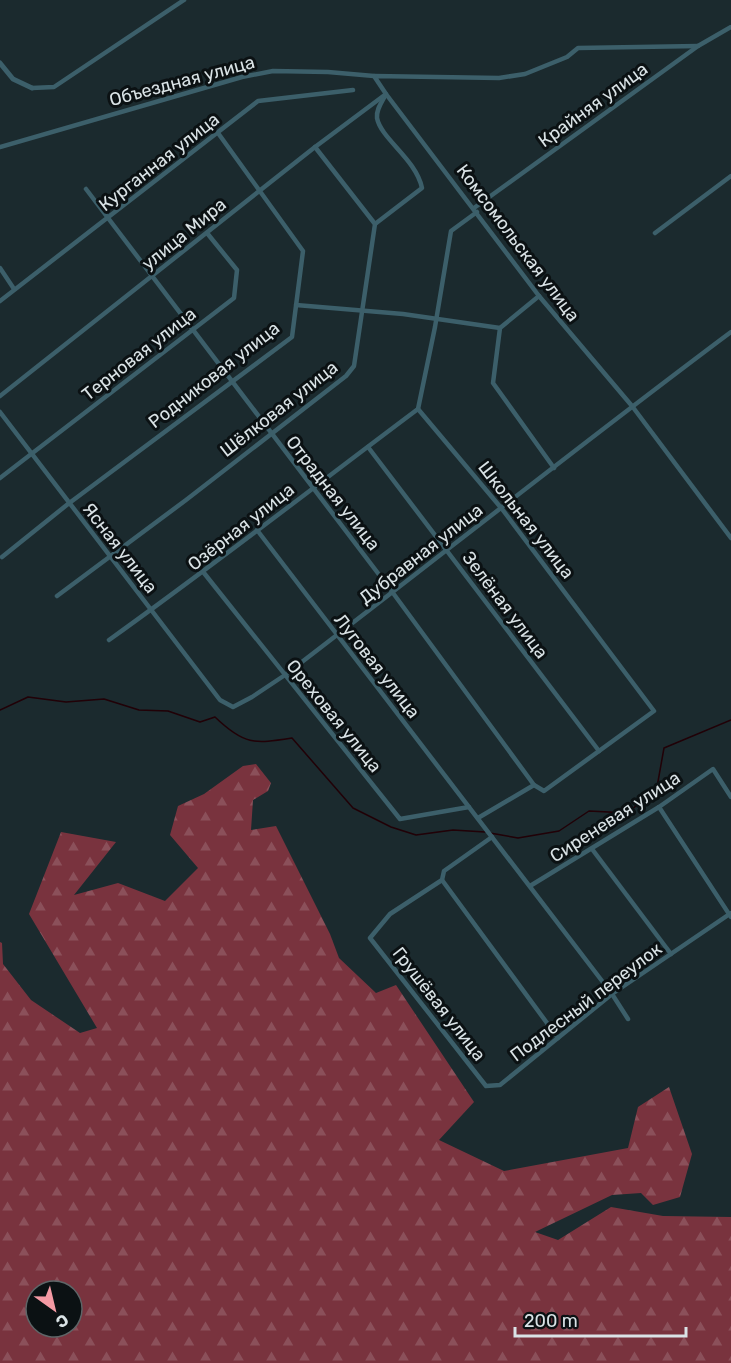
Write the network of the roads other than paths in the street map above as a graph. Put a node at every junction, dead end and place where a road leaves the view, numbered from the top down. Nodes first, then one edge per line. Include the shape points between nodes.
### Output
1 (184, 0) edge
2 (731, 27) edge
3 (698, 46) junction
4 (0, 63) edge
5 (374, 76) junction
6 (32, 88) joint
7 (353, 90) dead end
8 (386, 94) junction
9 (218, 133) junction
10 (0, 147) edge
11 (315, 147) junction
12 (731, 176) edge
13 (86, 189) dead end
14 (261, 191) junction
15 (475, 210) junction
16 (108, 219) junction
17 (375, 224) junction
18 (207, 233) junction
19 (655, 233) dead end
20 (0, 268) edge
21 (152, 277) junction
22 (14, 289) junction
23 (539, 296) junction
24 (0, 301) edge
25 (296, 305) junction
26 (362, 311) junction
27 (436, 319) junction
28 (500, 328) junction
29 (192, 330) junction
30 (731, 332) edge
31 (232, 382) junction
32 (0, 396) edge
33 (632, 406) junction
34 (418, 409) junction
35 (0, 412) edge
36 (271, 434) junction
37 (368, 447) junction
38 (30, 454) junction
39 (554, 468) junction
40 (0, 478) edge
41 (313, 489) junction
42 (68, 504) junction
43 (502, 508) junction
44 (257, 530) junction
45 (731, 538) edge
46 (447, 550) junction
47 (108, 556) junction
48 (2, 557) dead end
49 (204, 573) junction
50 (393, 593) junction
51 (57, 596) dead end
52 (152, 610) junction
53 (337, 635) junction
54 (109, 640) dead end
55 (285, 675) junction
56 (220, 700) joint
57 (599, 751) junction
58 (534, 786) junction
59 (731, 797) edge
60 (470, 807) junction
61 (658, 807) junction
62 (478, 818) junction
63 (492, 837) junction
64 (592, 849) junction
65 (442, 880) junction
66 (530, 886) junction
67 (730, 915) edge
68 (671, 954) junction
69 (612, 994) junction
70 (628, 1019) dead end
71 (558, 1038) junction
72 (486, 1086) joint

1 - 6 street via 54,87
2 - 3 street, Крайняя улица
3 - 5 street, Объездная улица via 578,48 548,66 499,78
3 - 15 street, Крайняя улица
4 - 6 street via 13,79
5 - 8 street, Комсомольская улица
5 - 10 street, Объездная улица via 273,71
7 - 9 street, Курганная улица via 258,101
8 - 11 street, улица Мира
8 - 15 street, Комсомольская улица
8 - 17 street via 376,116 411,163 422,188
9 - 14 street, Родниковая улица
9 - 16 street, Курганная улица
11 - 14 street, улица Мира
11 - 17 street
12 - 19 street
13 - 16 street, Отрадная улица
14 - 18 street, улица Мира
14 - 25 street, Родниковая улица via 303,251
15 - 23 street, Комсомольская улица
15 - 27 street via 451,231
16 - 21 street, Отрадная улица
16 - 22 street, Курганная улица
17 - 26 street, Шёлковая улица
18 - 21 street, улица Мира
18 - 29 street, Терновая улица via 237,270 234,298
20 - 22 street
21 - 29 street, Отрадная улица
21 - 32 street, улица Мира
22 - 24 street, Курганная улица
23 - 28 street
23 - 33 street, Комсомольская улица
25 - 26 street
25 - 31 street, Родниковая улица via 292,337
26 - 27 street
26 - 36 street, Шёлковая улица via 354,366
27 - 28 street
27 - 34 street
28 - 39 street via 493,383
29 - 31 street, Отрадная улица
29 - 38 street, Терновая улица
30 - 33 street, Дубравная улица
31 - 36 street, Отрадная улица
31 - 42 street, Родниковая улица
33 - 39 street, Дубравная улица
33 - 45 street, Комсомольская улица
34 - 37 street, Озёрная улица
34 - 43 street, Школьная улица
35 - 38 street, Ясная улица
36 - 41 street, Отрадная улица
36 - 47 street, Шёлковая улица
37 - 41 street, Озёрная улица
37 - 46 street, Зелёная улица
38 - 40 street, Терновая улица
38 - 42 street, Ясная улица
39 - 43 street, Дубравная улица
41 - 44 street, Озёрная улица
41 - 50 street, Отрадная улица
42 - 47 street, Ясная улица
42 - 48 street, Родниковая улица
43 - 46 street, Дубравная улица
43 - 57 street, Школьная улица via 654,711
44 - 49 street, Озёрная улица
44 - 53 street, Луговая улица
46 - 50 street, Дубравная улица
46 - 57 street, Зелёная улица
47 - 51 street, Шёлковая улица
47 - 52 street, Ясная улица
49 - 52 street, Озёрная улица
49 - 55 street, Ореховая улица
50 - 53 street, Дубравная улица
50 - 58 street, Отрадная улица
52 - 54 street, Озёрная улица
52 - 56 street, Ясная улица
53 - 55 street, Дубравная улица
53 - 60 street, Луговая улица
55 - 56 street, Дубравная улица via 233,707
55 - 60 street, Ореховая улица via 400,819
57 - 58 street via 544,791
58 - 62 street
59 - 61 street, Сиреневая улица via 713,769
60 - 62 street, Луговая улица
61 - 64 street, Сиреневая улица
61 - 67 street
62 - 63 street, Луговая улица
63 - 65 street via 444,871
63 - 66 street
64 - 66 street, Сиреневая улица
64 - 68 street
65 - 71 street
65 - 72 street, Грушёвая улица via 390,914 370,938
66 - 69 street
67 - 68 street, Подлесный переулок
68 - 69 street, Подлесный переулок
69 - 70 street
69 - 71 street, Подлесный переулок
71 - 72 street, Подлесный переулок via 500,1085

